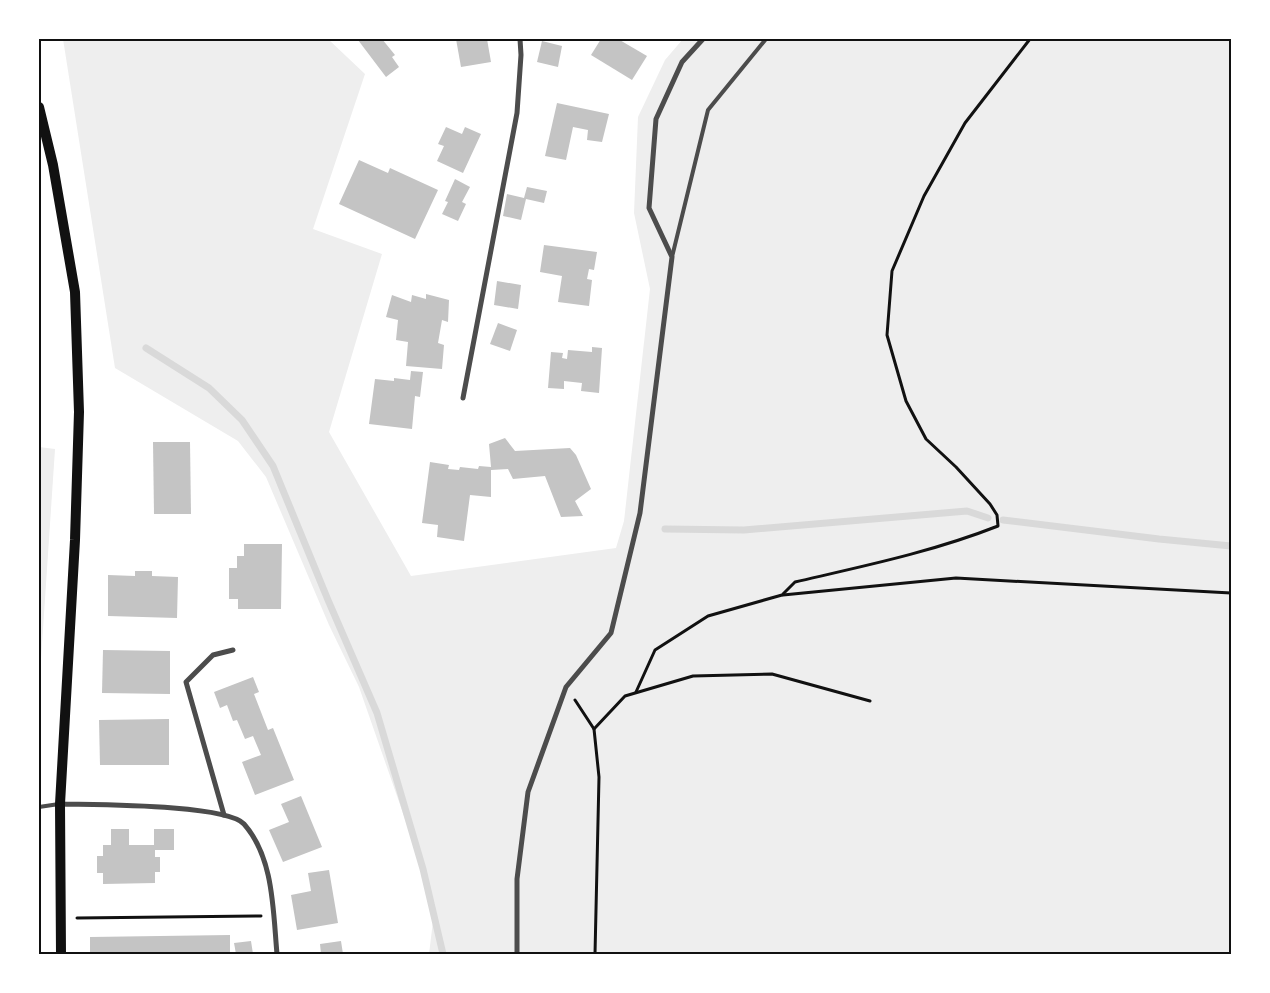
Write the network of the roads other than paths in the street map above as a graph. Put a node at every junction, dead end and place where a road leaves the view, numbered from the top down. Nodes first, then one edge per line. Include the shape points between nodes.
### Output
1 (520, 39) edge
2 (703, 39) edge
3 (766, 39) edge
4 (39, 107) edge
5 (672, 258) junction
6 (463, 398) dead end
7 (232, 650) dead end
8 (60, 804) junction
9 (40, 807) edge
10 (224, 815) junction
11 (61, 954) edge
12 (277, 954) edge
13 (517, 954) edge

1 - 6 street via 517,113
2 - 5 street via 682,62 656,119 649,208
3 - 5 lane via 708,110
4 - 8 main road via 53,165 76,301 79,422
5 - 13 street via 640,513 611,633 566,687 528,792 517,879
7 - 10 street via 213,655 186,682
8 - 9 lane
8 - 10 street via 184,808
8 - 11 main road
10 - 12 street via 243,823 261,851 272,896

